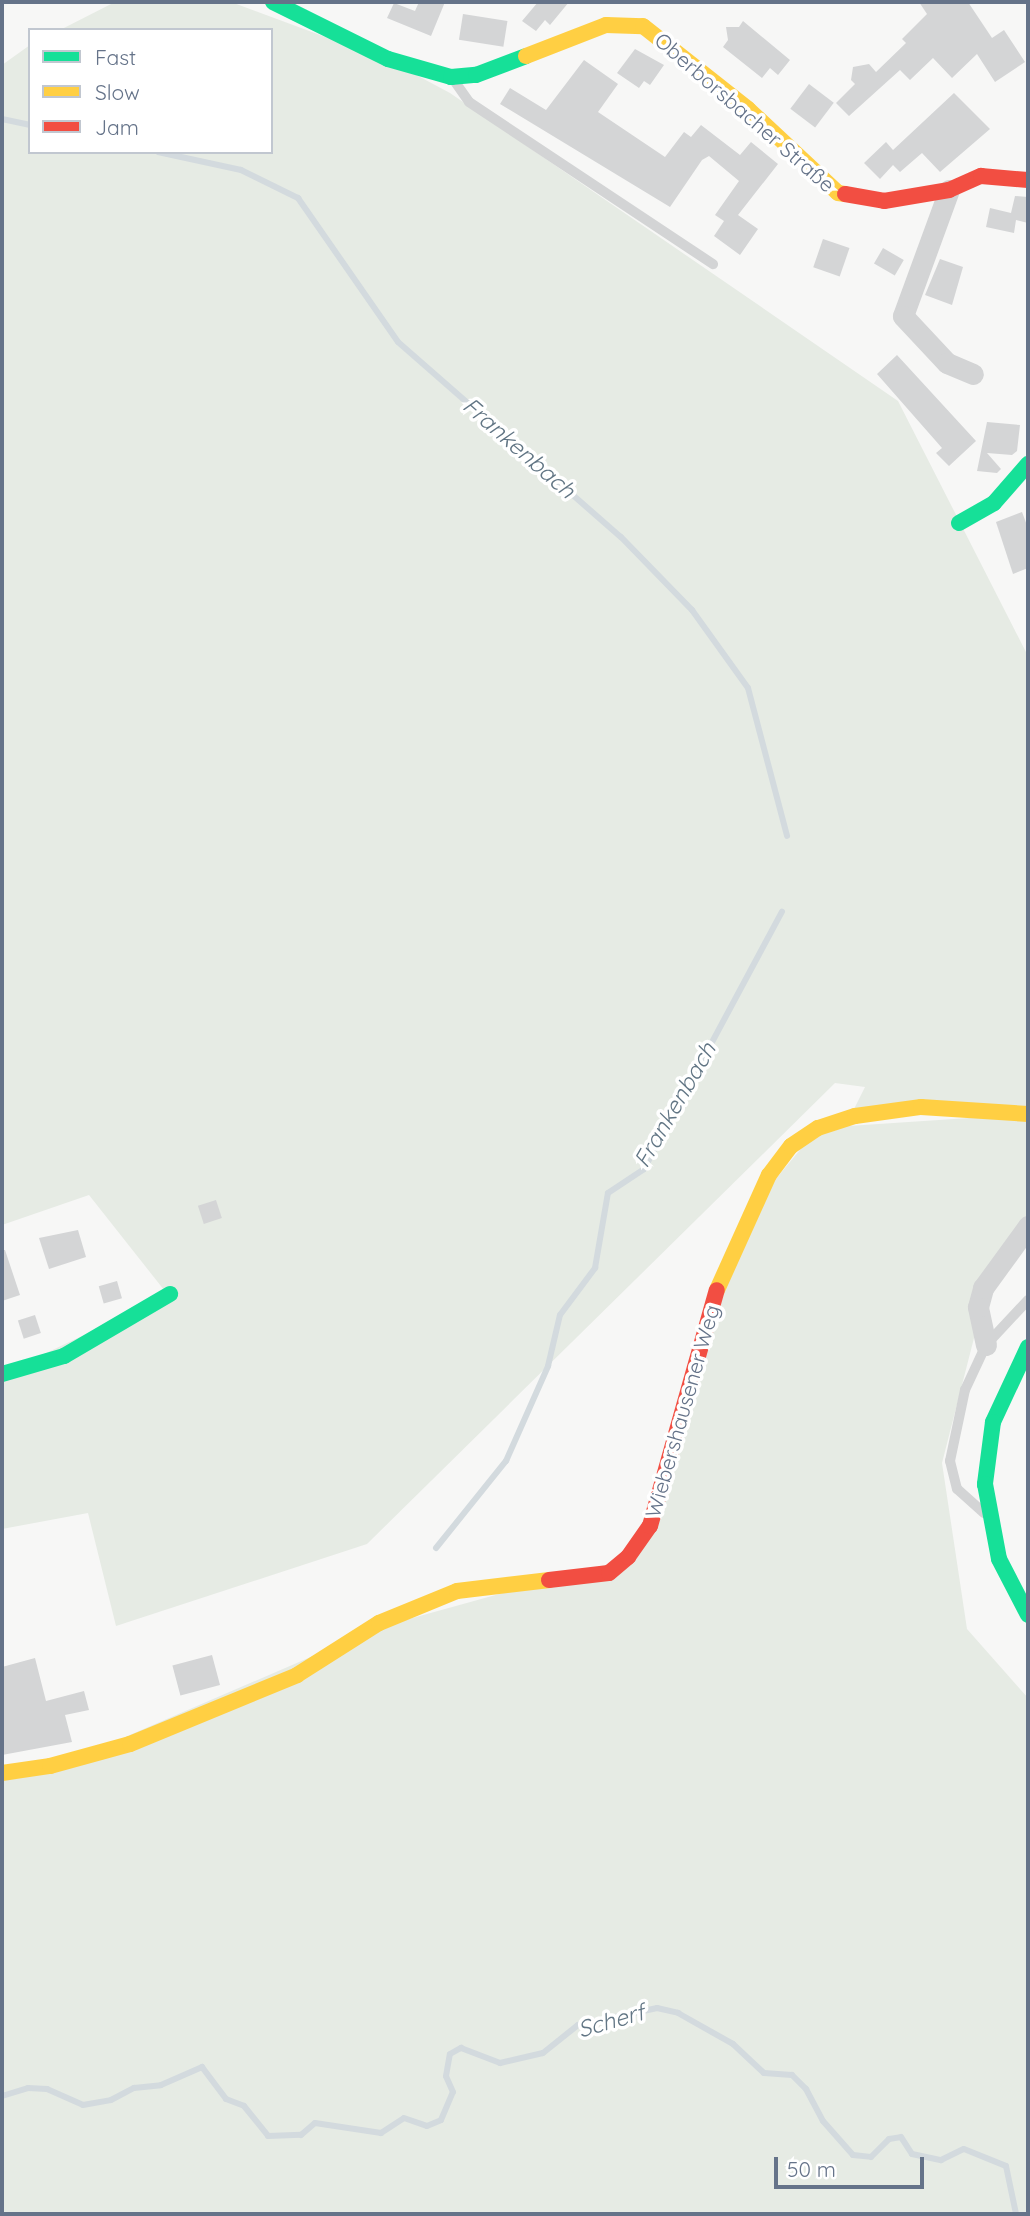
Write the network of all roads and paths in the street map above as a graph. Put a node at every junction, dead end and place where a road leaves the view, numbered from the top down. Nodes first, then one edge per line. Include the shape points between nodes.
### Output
1 (273, 2) edge
2 (452, 77) junction
3 (1028, 180) edge
4 (948, 190) junction
5 (713, 264) dead end
6 (973, 374) dead end
7 (1028, 464) edge
8 (959, 523) dead end
9 (1028, 1114) edge
10 (1028, 1226) edge
11 (170, 1294) dead end
12 (1028, 1300) edge
13 (986, 1345) junction
14 (1028, 1347) edge
15 (2, 1374) edge
16 (988, 1517) junction
17 (1028, 1615) edge
18 (2, 1773) edge

1 - 2 street, Oberborsbacher Straße via 388,59
2 - 4 street, Oberborsbacher Straße via 476,75 606,26 643,26 748,109 838,193 884,201
2 - 5 lane via 469,102
3 - 4 street, Oberborsbacher Straße via 981,176
4 - 6 street via 903,316 947,363
7 - 8 street via 993,503
9 - 18 street, Wiebershausener Weg via 921,1107 855,1116 818,1128 791,1146 769,1175 719,1284 650,1526 628,1557 609,1573 457,1591 379,1623 297,1675 130,1744 50,1766
10 - 13 street via 983,1288 978,1307
11 - 15 street via 64,1356
12 - 13 lane
13 - 16 lane via 965,1390 950,1461 957,1489
14 - 16 street via 1005,1389 988,1440
16 - 17 street via 1006,1575

